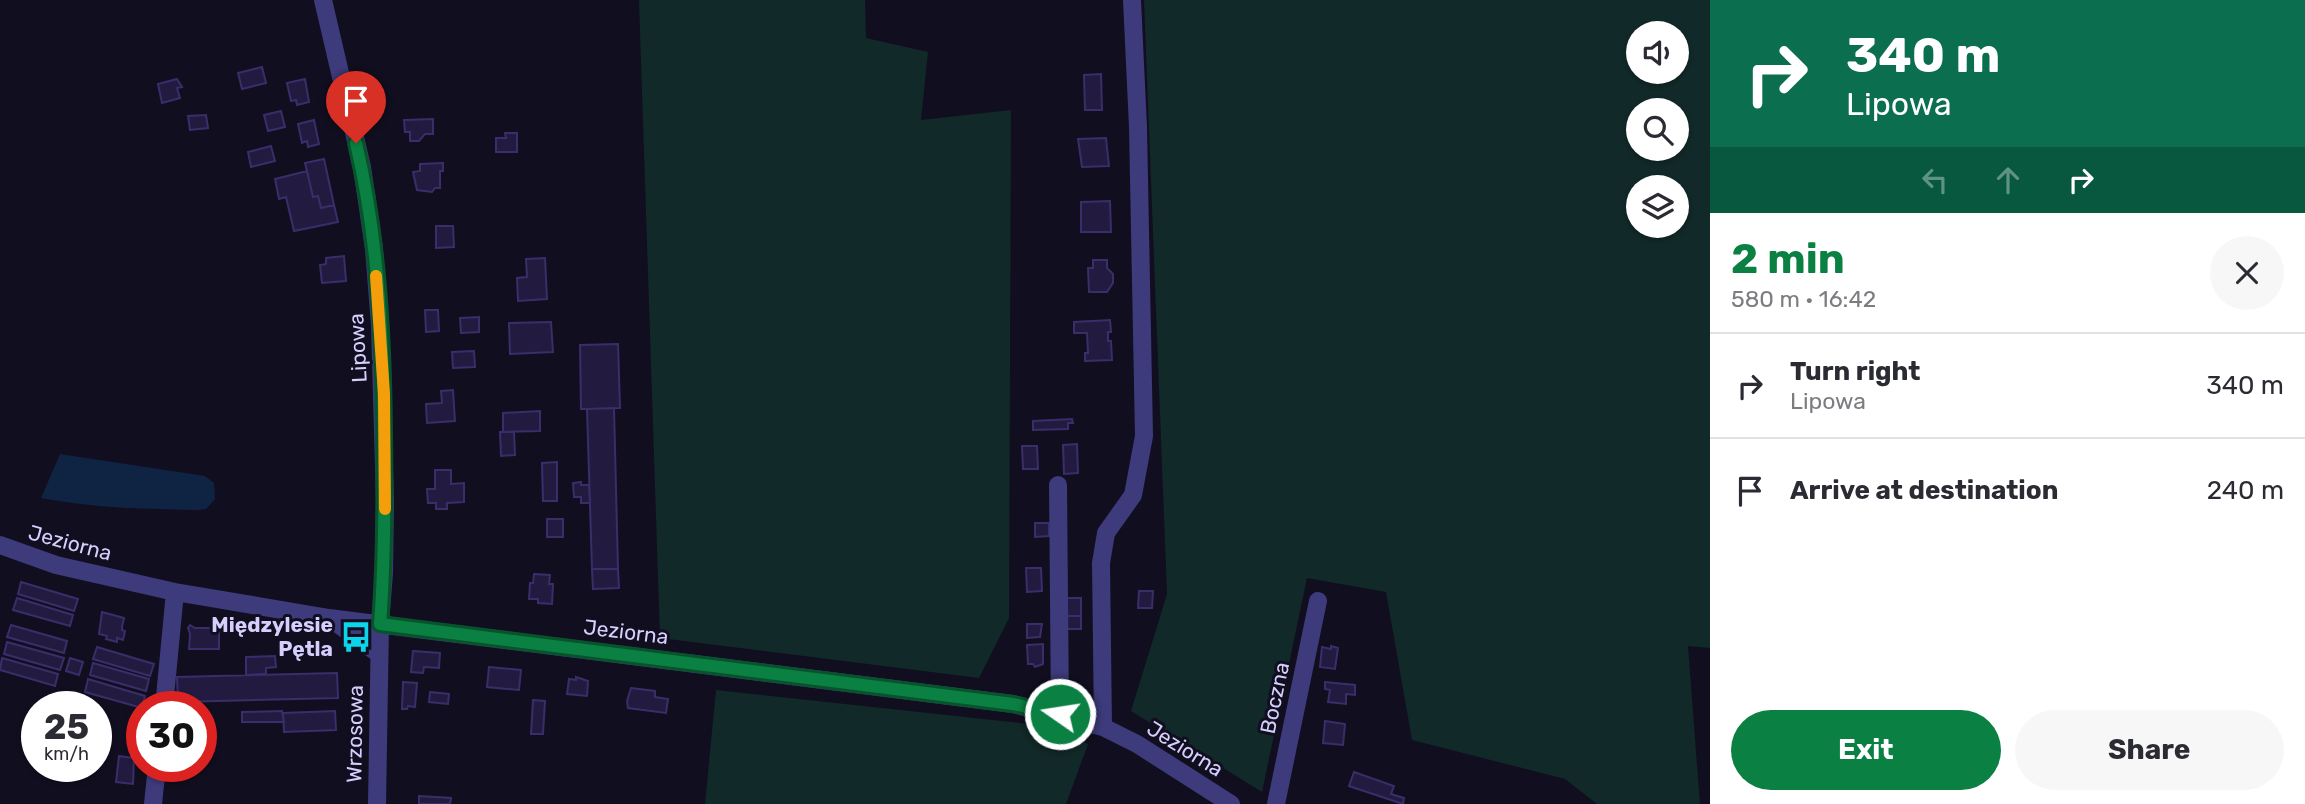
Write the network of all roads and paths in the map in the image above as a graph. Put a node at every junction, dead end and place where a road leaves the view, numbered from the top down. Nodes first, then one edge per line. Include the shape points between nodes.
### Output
1 (323, 0) edge
2 (1132, 0) edge
3 (1058, 485) dead end
4 (0, 545) edge
5 (175, 592) junction
6 (1318, 601) dead end
7 (328, 618) junction
8 (380, 624) junction
9 (379, 654) junction
10 (166, 691) edge
11 (1060, 714) junction
12 (1102, 727) junction
13 (155, 782) edge
14 (153, 804) edge
15 (376, 804) edge
16 (1231, 804) edge
17 (1276, 804) edge

1 - 8 street, Lipowa via 362,167 374,248 386,502
2 - 12 street via 1144,436 1133,495 1106,533 1101,563
3 - 11 street
4 - 5 street, Jeziorna via 55,565
5 - 7 street, Jeziorna
5 - 10 street
6 - 17 street, Boczna
7 - 8 street, Jeziorna
7 - 9 street
8 - 9 street, Wrzosowa
8 - 11 street, Jeziorna via 1013,704
9 - 15 street, Wrzosowa
11 - 12 street, Jeziorna
12 - 16 street, Jeziorna
13 - 14 street

